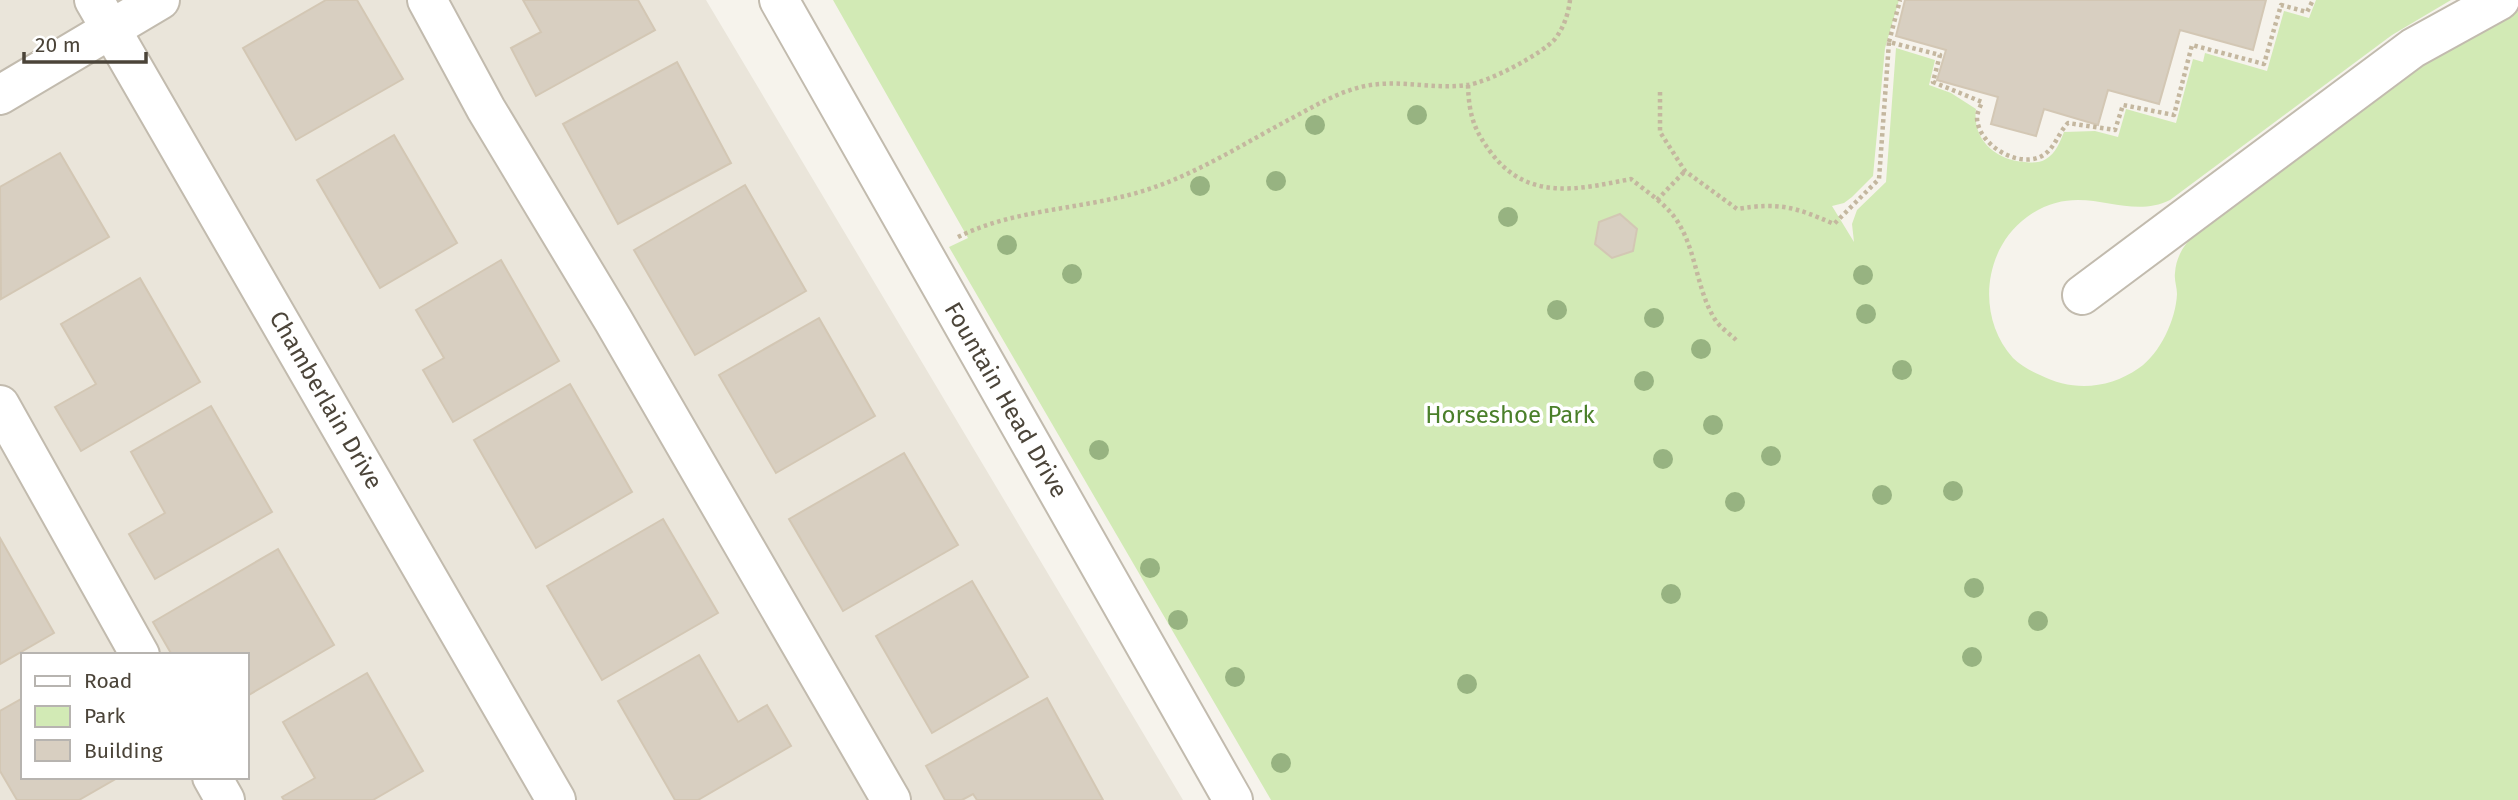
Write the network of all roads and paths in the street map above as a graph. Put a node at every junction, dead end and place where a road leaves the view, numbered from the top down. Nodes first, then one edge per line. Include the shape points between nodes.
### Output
1 (160, 0) edge
2 (427, 0) edge
3 (779, 0) edge
4 (1570, 0) edge
5 (1900, 0) edge
6 (2313, 0) edge
7 (2500, 0) edge
8 (103, 15) edge
9 (1889, 42) junction
10 (1468, 85) junction
11 (1660, 92) dead end
12 (0, 95) edge
13 (1685, 171) junction
14 (1657, 200) junction
15 (922, 254) junction
16 (2082, 295) dead end
17 (1736, 340) dead end
18 (0, 405) edge
19 (139, 653) edge
20 (213, 779) edge
21 (225, 800) edge
22 (556, 800) edge
23 (891, 800) edge
24 (1233, 800) edge

1 - 8 street
2 - 23 street via 486,109
3 - 15 street, Fountain Head Drive
4 - 10 path via 1566,21 1553,41 1502,74
5 - 9 path
6 - 9 path via 2306,12 2281,5 2264,64 2192,45 2174,115 2123,106 2115,131 2068,123 2053,147 2035,159 2023,160 2000,151 1980,129 1977,117 1982,102 1933,82 1940,55
7 - 16 street via 2413,48
8 - 12 street
8 - 22 street, Chamberlain Drive
9 - 13 path via 1879,179 1833,224 1801,209 1767,204 1737,209
10 - 14 path via 1469,110 1477,134 1519,180 1547,188 1580,189 1631,179
10 - 15 path via 1393,82 1363,86 1332,97 1152,188 973,229
11 - 13 path via 1660,132
13 - 14 path
14 - 17 path via 1678,222 1717,321
15 - 24 street, Fountain Head Drive
18 - 19 street
20 - 21 street

